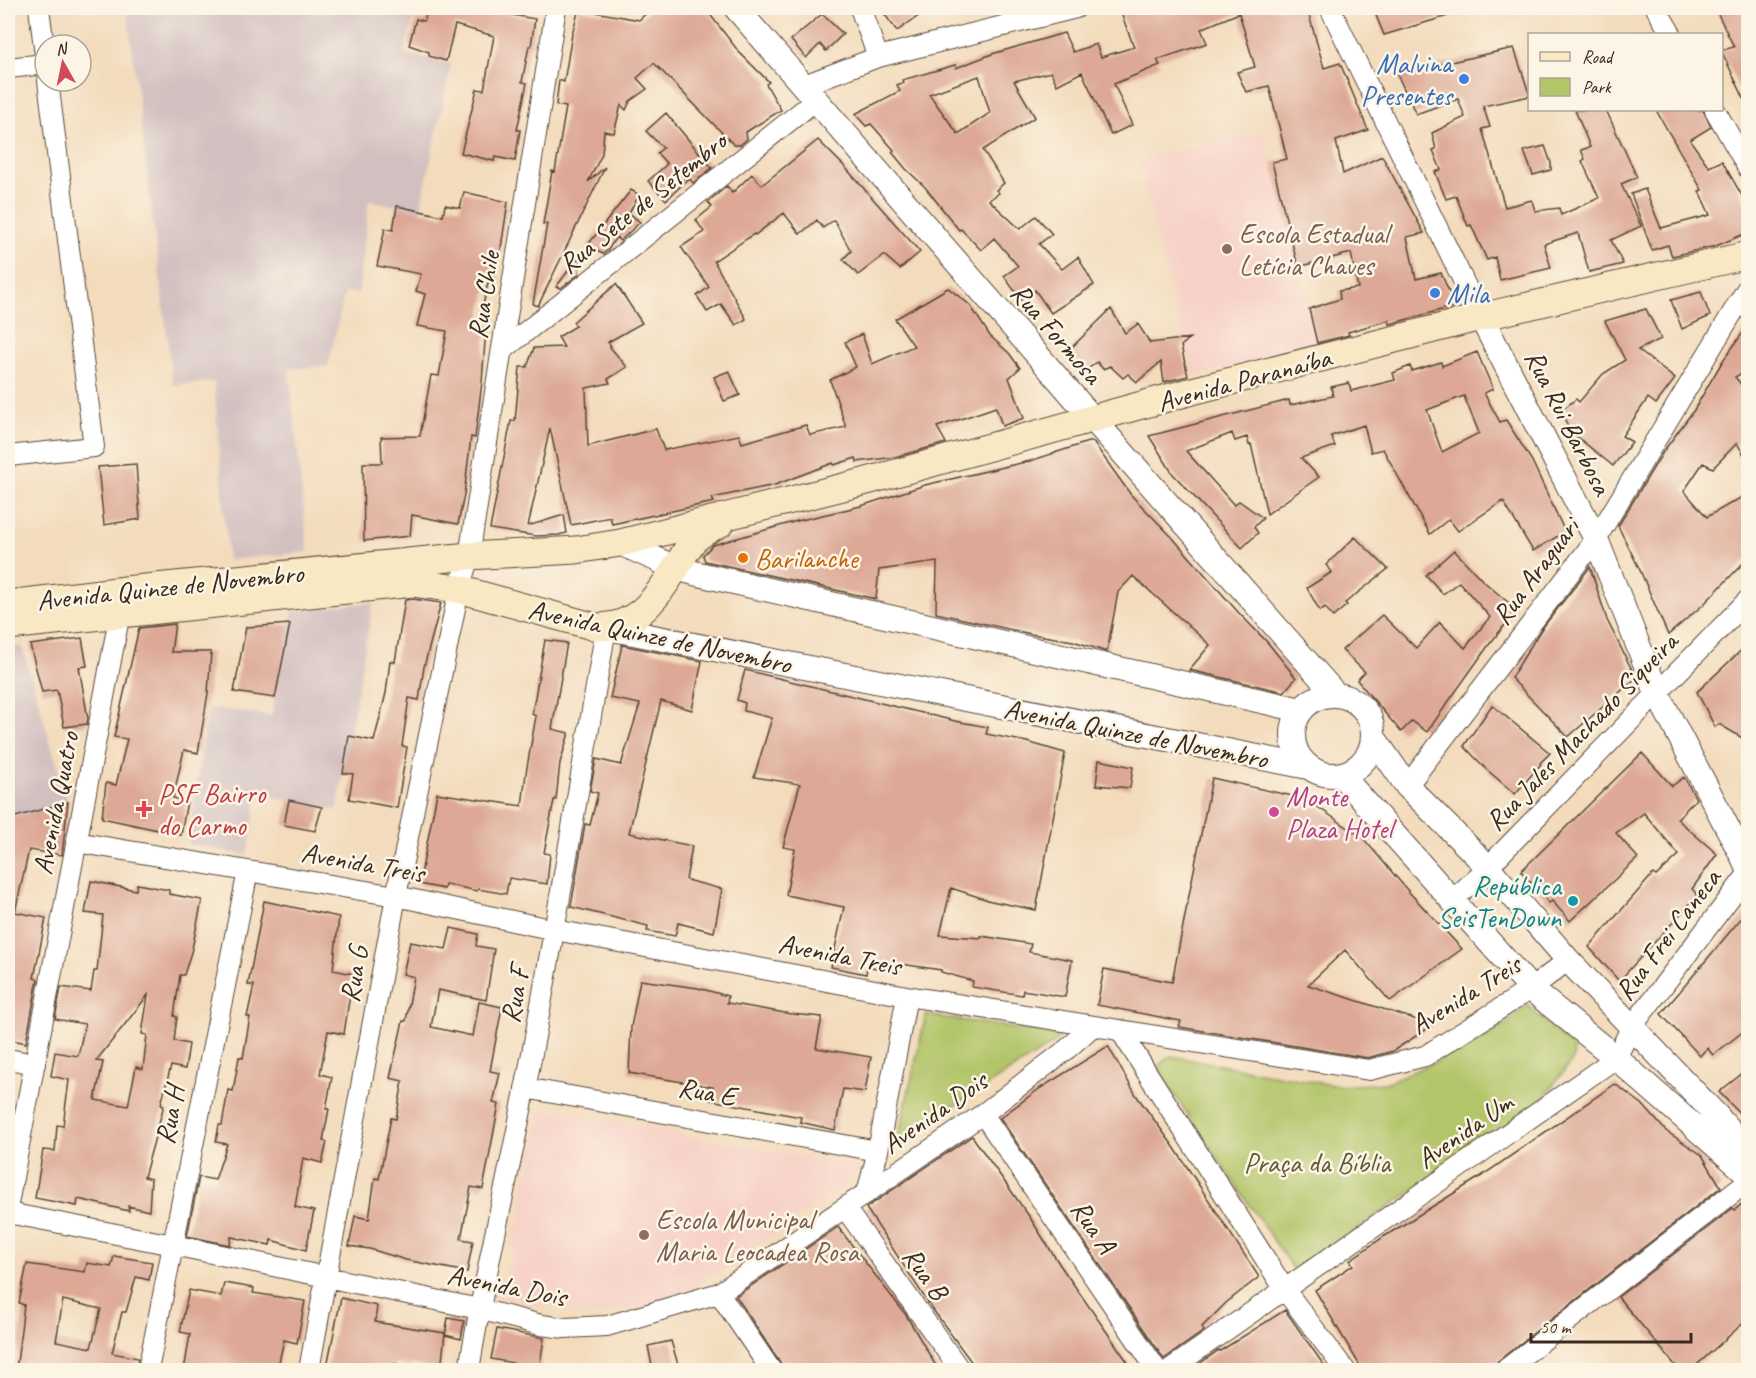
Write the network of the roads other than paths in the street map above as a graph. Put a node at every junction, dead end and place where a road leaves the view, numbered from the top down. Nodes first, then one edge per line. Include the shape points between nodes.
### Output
1 (39, 8) edge
2 (556, 8) edge
3 (736, 8) edge
4 (860, 8) edge
5 (1076, 8) edge
6 (1330, 8) edge
7 (1656, 8) edge
8 (42, 33) edge
9 (1670, 33) edge
10 (878, 57) junction
11 (33, 65) edge
12 (8, 68) edge
13 (810, 92) junction
14 (50, 93) edge
15 (1716, 111) edge
16 (1749, 168) edge
17 (1749, 255) edge
18 (1749, 287) edge
19 (1481, 317) junction
20 (503, 350) junction
21 (1093, 419) junction
22 (8, 456) edge
23 (741, 511) junction
24 (1596, 539) junction
25 (620, 543) junction
26 (469, 556) junction
27 (676, 568) junction
28 (459, 589) junction
29 (1749, 600) edge
30 (123, 601) junction
31 (8, 604) edge
32 (8, 626) edge
33 (607, 628) junction
34 (1657, 693) junction
35 (1336, 695) junction
36 (1301, 710) junction
37 (1374, 738) junction
38 (1308, 767) junction
39 (1341, 775) junction
40 (1407, 786) junction
41 (76, 842) junction
42 (1488, 867) junction
43 (1749, 867) edge
44 (248, 871) junction
45 (1749, 874) edge
46 (396, 896) junction
47 (1453, 900) junction
48 (555, 930) junction
49 (1568, 960) junction
50 (1531, 989) junction
51 (907, 996) junction
52 (1093, 1026) junction
53 (1631, 1028) junction
54 (1120, 1030) junction
55 (1616, 1058) junction
56 (8, 1059) edge
57 (35, 1064) junction
58 (525, 1088) junction
59 (983, 1114) junction
60 (878, 1151) junction
61 (1749, 1152) edge
62 (1749, 1174) edge
63 (1749, 1180) edge
64 (867, 1193) junction
65 (8, 1203) edge
66 (845, 1208) junction
67 (8, 1214) edge
68 (173, 1245) junction
69 (326, 1277) junction
70 (1285, 1290) junction
71 (719, 1293) junction
72 (479, 1309) junction
73 (148, 1371) edge
74 (309, 1371) edge
75 (469, 1371) edge
76 (771, 1371) edge
77 (960, 1371) edge
78 (1157, 1371) edge
79 (1169, 1371) edge
80 (1345, 1371) edge
81 (1505, 1371) edge

1 - 8 street
2 - 20 street, Rua Chile
3 - 13 street, Rua Formosa
4 - 10 street
5 - 10 street, Rua Sete de Setembro
6 - 19 street, Rua Rui Barbosa
7 - 9 street
10 - 13 street, Rua Sete de Setembro
11 - 12 street
13 - 20 street, Rua Sete de Setembro
13 - 21 street, Rua Formosa
14 - 22 street via 94,447
15 - 16 street
17 - 19 main road, Avenida Paranaíba
18 - 24 street, Rua Araguari
19 - 21 main road, Avenida Paranaíba
19 - 24 street, Rua Rui Barbosa
20 - 26 street, Rua Chile
21 - 23 main road, Avenida Paranaíba
21 - 35 street, Rua Formosa
23 - 25 main road, Avenida Quinze de Novembro
23 - 27 main road via 704,532
24 - 34 street, Rua Rui Barbosa
24 - 40 street, Rua Araguari
25 - 26 main road, Avenida Quinze de Novembro via 541,554
25 - 27 street, Avenida Quinze de Novembro
26 - 28 street, Rua Chile
26 - 30 main road, Avenida Quinze de Novembro
27 - 33 main road via 642,611 629,621
27 - 36 street, Avenida Quinze de Novembro
28 - 30 main road, Avenida Quinze de Novembro via 413,583
28 - 33 main road, Avenida Quinze de Novembro
28 - 46 street, Rua G
29 - 34 street, Rua Jales Machado Siqueira
30 - 31 main road, Avenida Quinze de Novembro
30 - 32 main road, Avenida Quinze de Novembro
30 - 41 street, Avenida Quatro
33 - 38 street, Avenida Quinze de Novembro
33 - 48 street, Rua F
34 - 42 street, Rua Jales Machado Siqueira
34 - 43 street, Rua Rui Barbosa
35 - 36 street via 1316,698
35 - 37 street via 1359,704 1372,724
36 - 38 street via 1293,730 1295,750
37 - 39 street via 1368,755 1357,768
37 - 40 street
38 - 39 street via 1332,776
39 - 47 street
40 - 42 street
41 - 44 street, Avenida Treis
41 - 57 street, Avenida Quatro
42 - 47 street, Rua Jales Machado Siqueira
42 - 49 street
44 - 46 street, Avenida Treis
44 - 68 street, Rua H
45 - 53 street, Rua Frei Caneca
46 - 48 street, Avenida Treis
46 - 69 street, Rua G
47 - 50 street
48 - 51 street, Avenida Treis
48 - 58 street, Rua F
49 - 50 street, Avenida Treis
49 - 53 street
50 - 54 street, Avenida Treis via 1425,1056 1369,1070
50 - 55 street
51 - 52 street, Avenida Treis
51 - 60 street
52 - 54 street, Avenida Treis
52 - 59 street, Avenida Dois
53 - 55 street, Avenida Um
53 - 61 street
54 - 70 street
55 - 62 street
55 - 70 street, Avenida Um
56 - 57 street
57 - 65 street, Avenida Quatro
58 - 60 street, Rua E
58 - 72 street, Rua F
59 - 64 street, Avenida Dois
59 - 78 street, Rua A
60 - 64 street
63 - 81 street
64 - 66 street, Avenida Dois
66 - 71 street, Avenida Dois
66 - 77 street, Rua B
67 - 68 street, Avenida Dois
68 - 69 street, Avenida Dois
68 - 73 street, Rua H
69 - 72 street, Avenida Dois
69 - 74 street, Rua G
70 - 79 street, Avenida Um
70 - 80 street
71 - 72 street, Avenida Dois via 607,1326 586,1328 541,1325
71 - 76 street
72 - 75 street, Rua F

